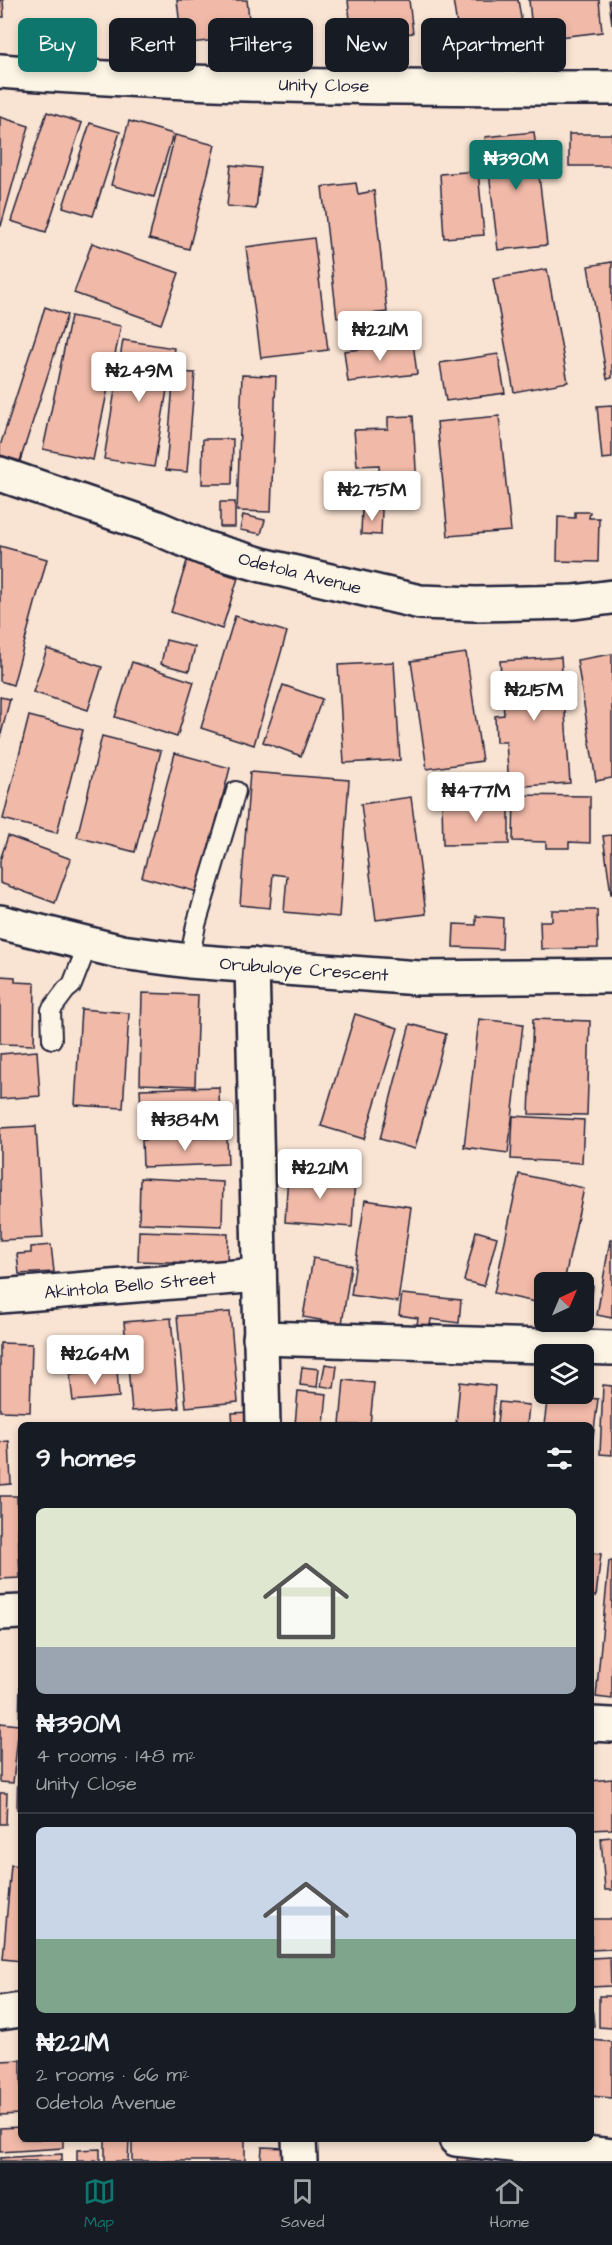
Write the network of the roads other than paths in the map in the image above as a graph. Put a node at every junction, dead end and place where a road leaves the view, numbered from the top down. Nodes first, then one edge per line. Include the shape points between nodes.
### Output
1 (0, 71) edge
2 (612, 88) edge
3 (0, 474) edge
4 (612, 597) edge
5 (236, 791) dead end
6 (0, 922) edge
7 (88, 944) junction
8 (189, 962) junction
9 (252, 965) junction
10 (612, 976) edge
11 (52, 1039) dead end
12 (259, 1275) junction
13 (0, 1296) edge
14 (260, 1338) junction
15 (612, 1348) edge
16 (263, 1422) edge
17 (18, 1611) edge
18 (0, 1613) edge
19 (594, 1724) edge
20 (612, 1725) edge
21 (18, 2010) edge
22 (0, 2013) edge
23 (299, 2142) edge
24 (484, 2142) edge
25 (612, 2156) edge
26 (300, 2161) edge

1 - 2 street, Unity Close via 109,80
3 - 4 street, Odetola Avenue via 155,527 204,548 420,602 574,602
5 - 8 lane via 196,925
6 - 7 street, Orubuloye Crescent
7 - 8 street, Orubuloye Crescent
7 - 11 lane via 72,985 51,1010
8 - 9 street, Orubuloye Crescent
9 - 10 street, Orubuloye Crescent via 419,978
9 - 12 street
12 - 13 street, Akintola Bello Street
12 - 14 street
14 - 15 street
14 - 16 street
17 - 18 street
19 - 20 street
21 - 22 street
23 - 26 street
24 - 25 street

